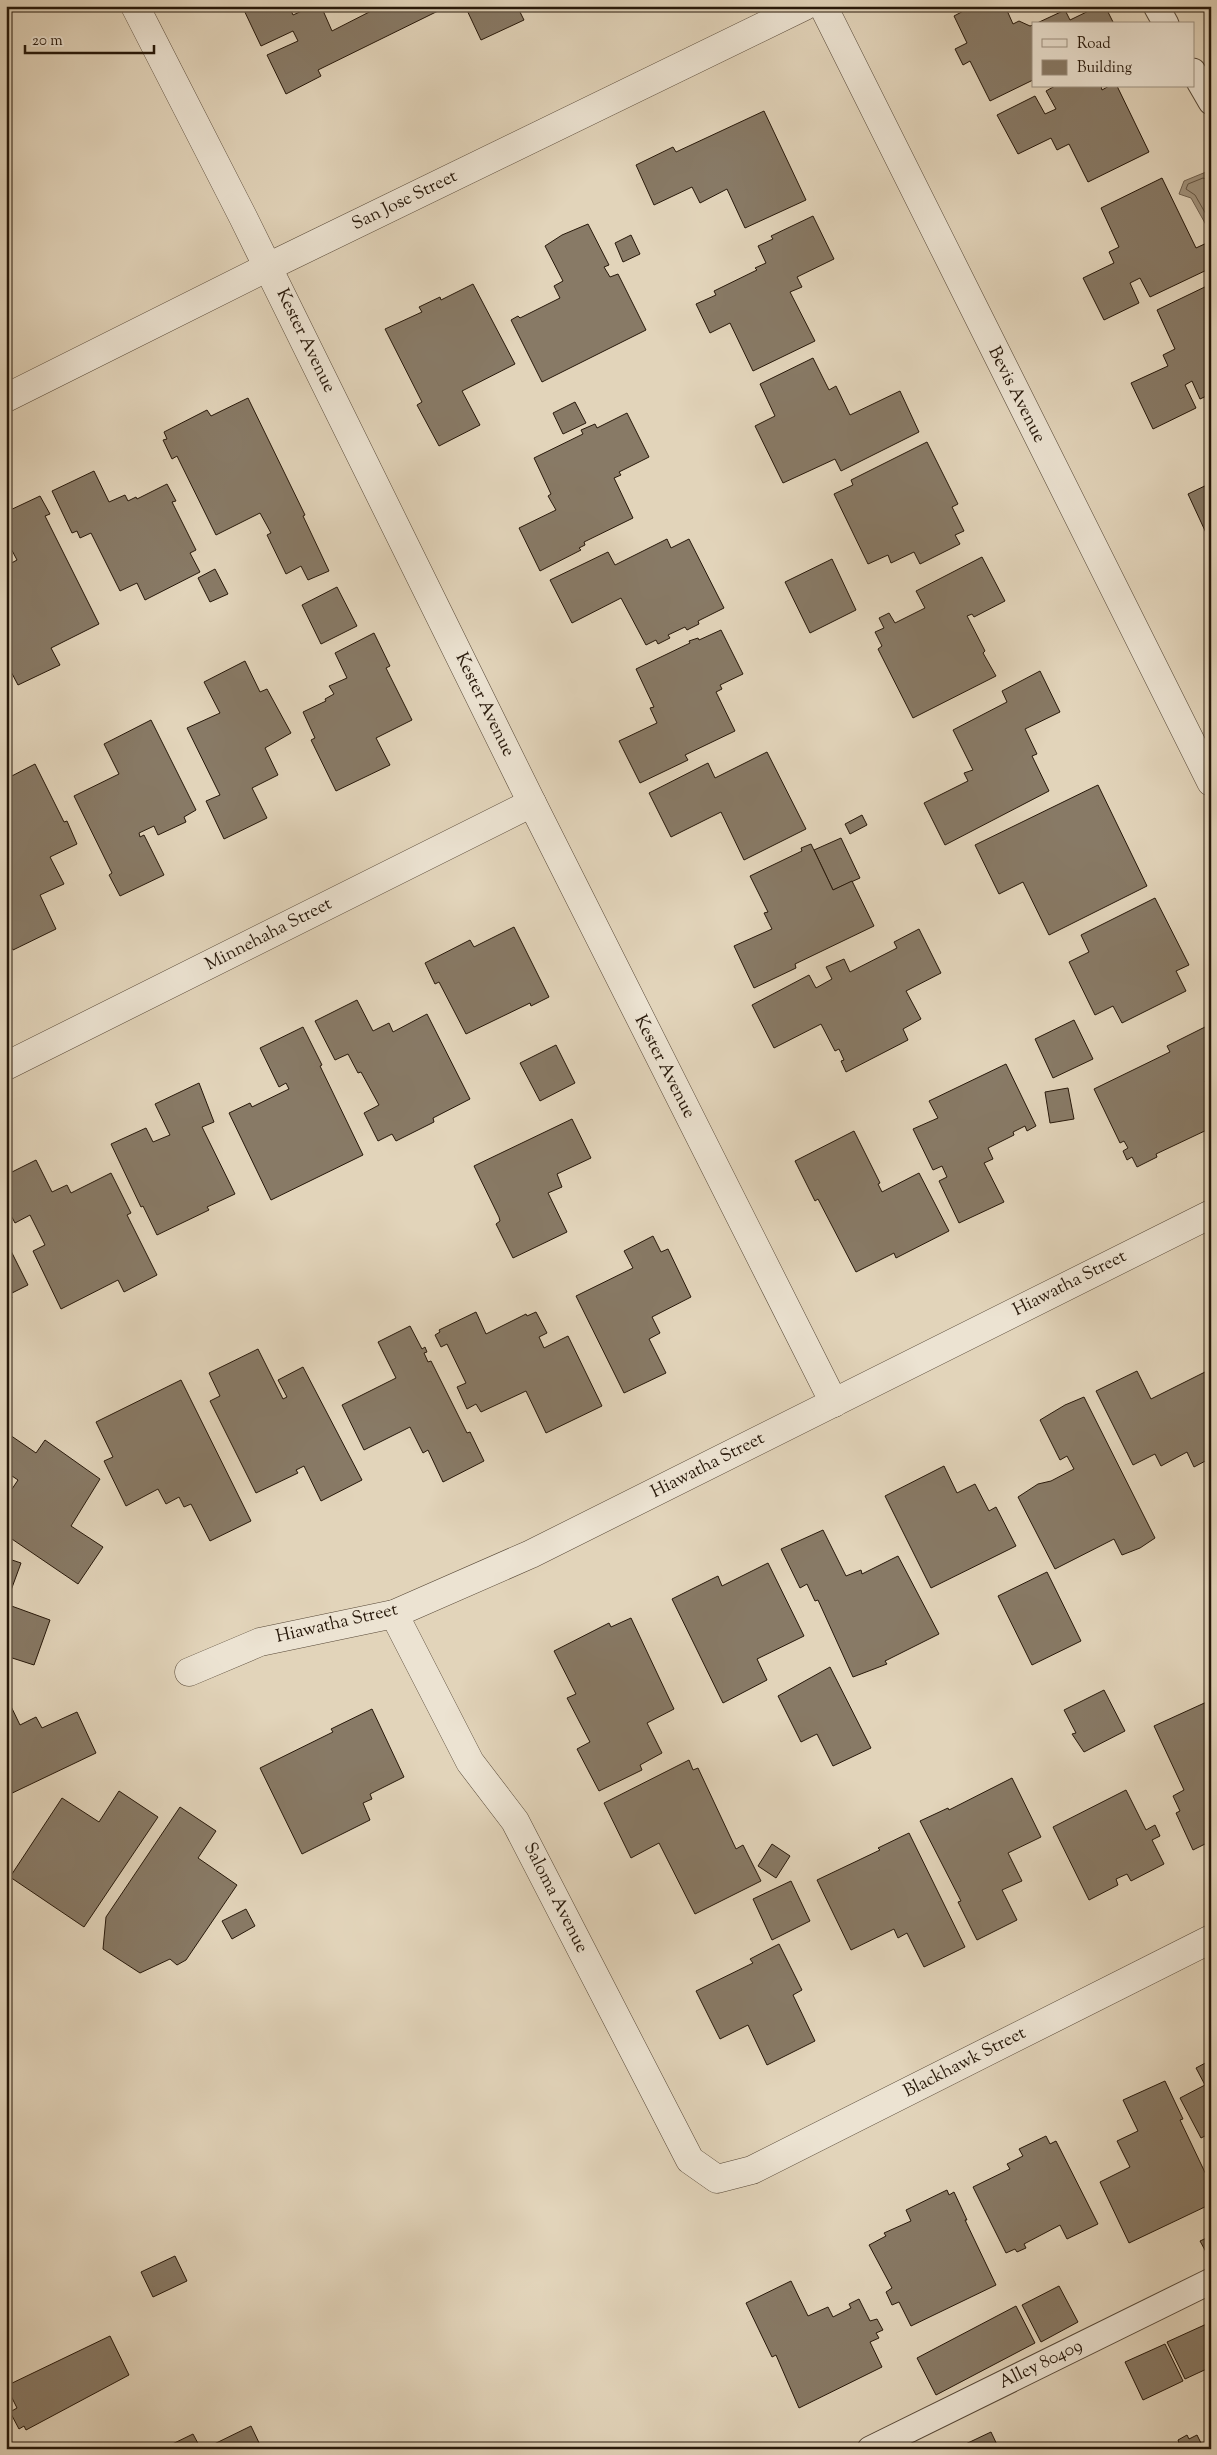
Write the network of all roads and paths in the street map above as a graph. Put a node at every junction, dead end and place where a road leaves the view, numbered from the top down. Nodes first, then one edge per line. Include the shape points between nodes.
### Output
1 (135, 6) edge
2 (805, 6) edge
3 (823, 6) edge
4 (1156, 6) edge
5 (1165, 22) edge
6 (1194, 74) edge
7 (1211, 102) edge
8 (268, 267) junction
9 (6, 398) edge
10 (1211, 782) edge
11 (532, 803) junction
12 (6, 1066) edge
13 (1211, 1214) edge
14 (834, 1403) junction
15 (394, 1614) junction
16 (189, 1672) dead end
17 (1211, 1939) edge
18 (717, 2179) joint
19 (1211, 2280) edge
20 (870, 2449) edge

1 - 8 street, Kester Avenue
2 - 8 street, San Jose Street
3 - 10 street, Bevis Avenue
4 - 5 lane
6 - 7 lane
8 - 9 street, San Jose Street
8 - 11 street, Kester Avenue
11 - 12 street, Minnehaha Street
11 - 14 street, Kester Avenue
13 - 14 street, Hiawatha Street
14 - 15 street, Hiawatha Street via 531,1554
15 - 16 street, Hiawatha Street via 260,1642
15 - 18 street, Saloma Avenue via 470,1762 515,1821 690,2160
17 - 18 street, Blackhawk Street via 752,2170
19 - 20 lane, Alley 80409

